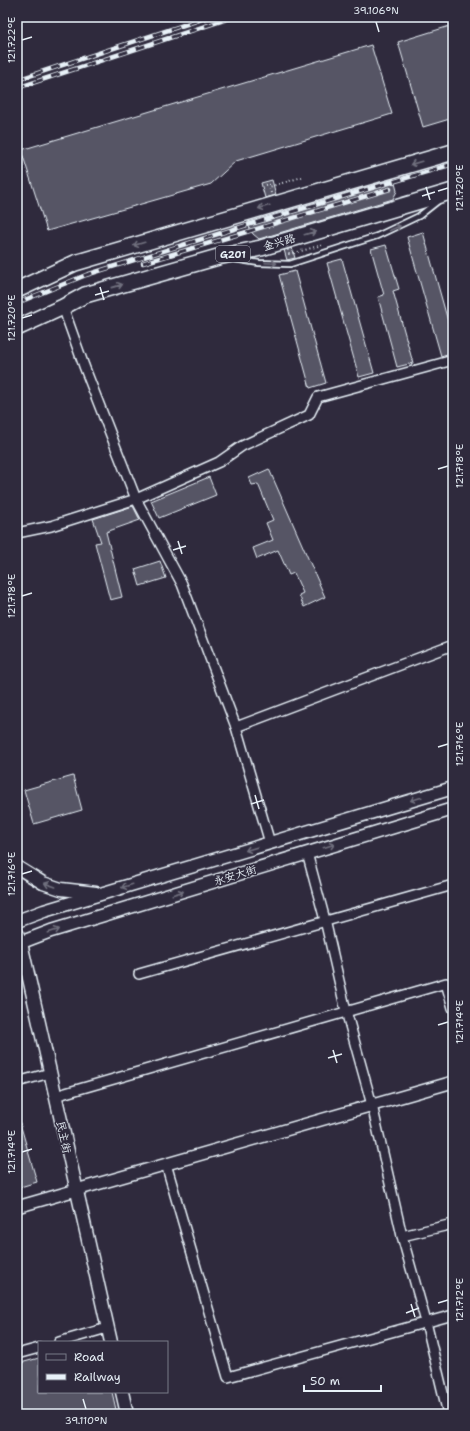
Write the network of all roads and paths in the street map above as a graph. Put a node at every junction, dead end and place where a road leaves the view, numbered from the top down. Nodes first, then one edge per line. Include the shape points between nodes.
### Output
1 (453, 152) edge
2 (302, 177) dead end
3 (265, 185) dead end
4 (273, 185) dead end
5 (269, 187) dead end
6 (450, 192) edge
7 (285, 238) dead end
8 (322, 245) dead end
9 (218, 257) junction
10 (17, 290) edge
11 (63, 307) junction
12 (17, 328) edge
13 (453, 360) edge
14 (136, 499) junction
15 (17, 533) edge
16 (453, 645) edge
17 (236, 727) junction
18 (453, 788) edge
19 (453, 809) edge
20 (270, 843) junction
21 (307, 853) junction
22 (17, 867) edge
23 (453, 884) edge
24 (102, 894) junction
25 (325, 920) junction
26 (17, 921) edge
27 (18, 940) edge
28 (139, 974) dead end
29 (453, 1008) edge
30 (346, 1011) junction
31 (50, 1072) junction
32 (17, 1082) edge
33 (453, 1082) edge
34 (55, 1096) junction
35 (372, 1105) junction
36 (166, 1164) junction
37 (76, 1190) junction
38 (17, 1207) edge
39 (453, 1224) edge
40 (402, 1236) junction
41 (453, 1315) edge
42 (426, 1322) junction
43 (107, 1328) junction
44 (62, 1341) edge
45 (110, 1341) edge
46 (38, 1348) edge
47 (17, 1354) edge
48 (122, 1393) edge
49 (127, 1414) edge
50 (448, 1414) edge

1 -> 10 highway via 75,263
2 - 4 path
3 - 5 path via 268,184
9 -> 6 highway, 金兴路 / G201 via 261,248
9 -> 6 lane via 259,263 290,264 400,226 419,216
7 - 8 path, bridge via 289,254
11 -> 9 highway, 金兴路 / G201 via 85,295
11 - 12 highway, 金兴路 / G201
11 - 14 street
13 - 14 street via 318,397 309,416 242,446 219,462
14 - 15 street via 51,526
14 - 17 street via 182,584
16 - 17 street
17 - 20 street
18 -> 20 main road, 永安大街
21 -> 19 main road, 永安大街
20 -> 24 main road, 永安大街
21 - 25 street
27 -> 21 main road, 永安大街
24 -> 22 main road via 61,889 43,883
23 - 25 street
24 - 26 main road, 永安大街
25 - 28 street
25 - 30 street
27 - 31 main road, 民主街
29 - 30 street via 446,983
30 - 34 street
30 - 35 street
31 - 32 street
31 - 34 main road, 民主街
33 - 35 street
34 - 37 main road, 民主街
35 - 36 street
35 - 40 street
36 - 37 street
36 - 42 street via 228,1377
37 - 38 street
37 - 43 main road, 民主街
39 - 40 street
40 - 42 street
41 - 42 street
42 - 50 street
43 - 44 street
43 - 45 main road, 民主街
46 - 47 street
48 - 49 main road

